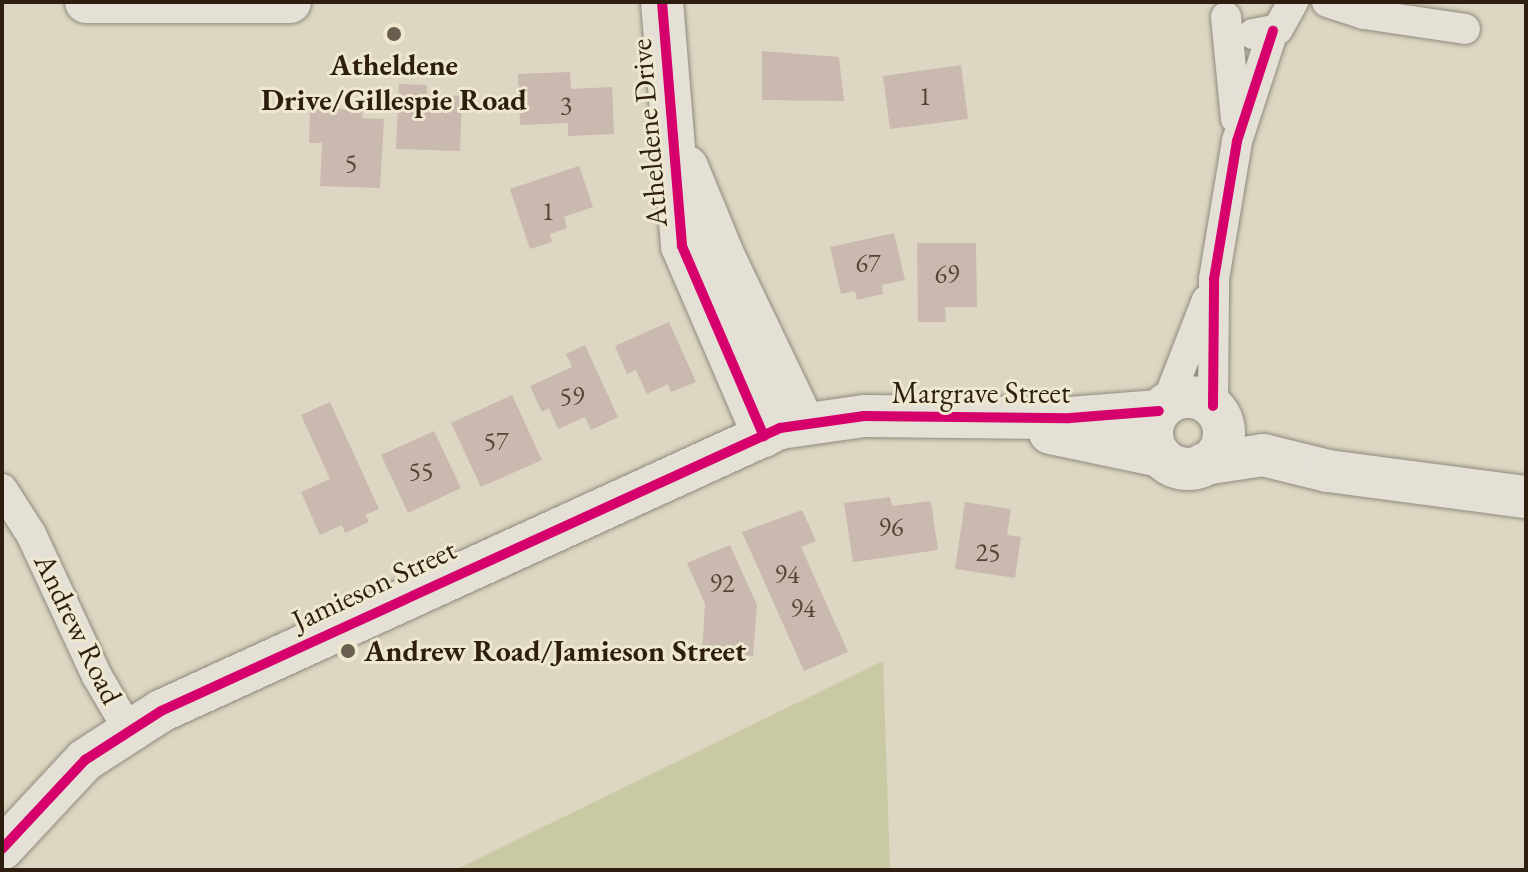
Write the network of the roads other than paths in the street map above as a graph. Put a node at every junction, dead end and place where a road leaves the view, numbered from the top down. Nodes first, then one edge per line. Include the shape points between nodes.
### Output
1 (86, 2) edge
2 (290, 2) edge
3 (662, 2) edge
4 (1293, 2) edge
5 (1327, 2) edge
6 (209, 4) edge
7 (1224, 9) edge
8 (1364, 14) junction
9 (1465, 29) dead end
10 (1275, 30) junction
11 (675, 132) junction
12 (1237, 141) junction
13 (1214, 279) junction
14 (1163, 407) junction
15 (1218, 413) junction
16 (982, 419) junction
17 (803, 422) junction
18 (764, 436) junction
19 (1160, 456) junction
20 (1204, 464) junction
21 (1369, 472) junction
22 (2, 489) edge
23 (1526, 497) edge
24 (128, 729) junction
25 (2, 849) edge

1 - 6 street
2 - 6 street
3 - 11 street, Atheldene Drive
4 - 10 street
5 - 8 street
7 - 10 street via 1247,33
7 - 12 street
8 - 9 street
8 - 10 street
10 - 12 street
11 - 17 street, Atheldene Drive via 725,259
11 - 18 street, Atheldene Drive via 682,246
12 - 13 street
13 - 14 street
13 - 15 street
14 - 15 street via 1190,396
14 - 16 street, Margrave Street
14 - 19 street via 1152,434
15 - 20 street via 1220,448
15 - 21 street
16 - 17 street, Margrave Street via 864,416
16 - 19 street, Margrave Street
17 - 18 street, Jamieson Street
18 - 24 street, Jamieson Street
19 - 20 street via 1181,468
20 - 21 street via 1263,455 1328,471
21 - 23 street
22 - 24 street, Andrew Road via 31,534 97,676
24 - 25 street, Jamieson Street via 52,790

